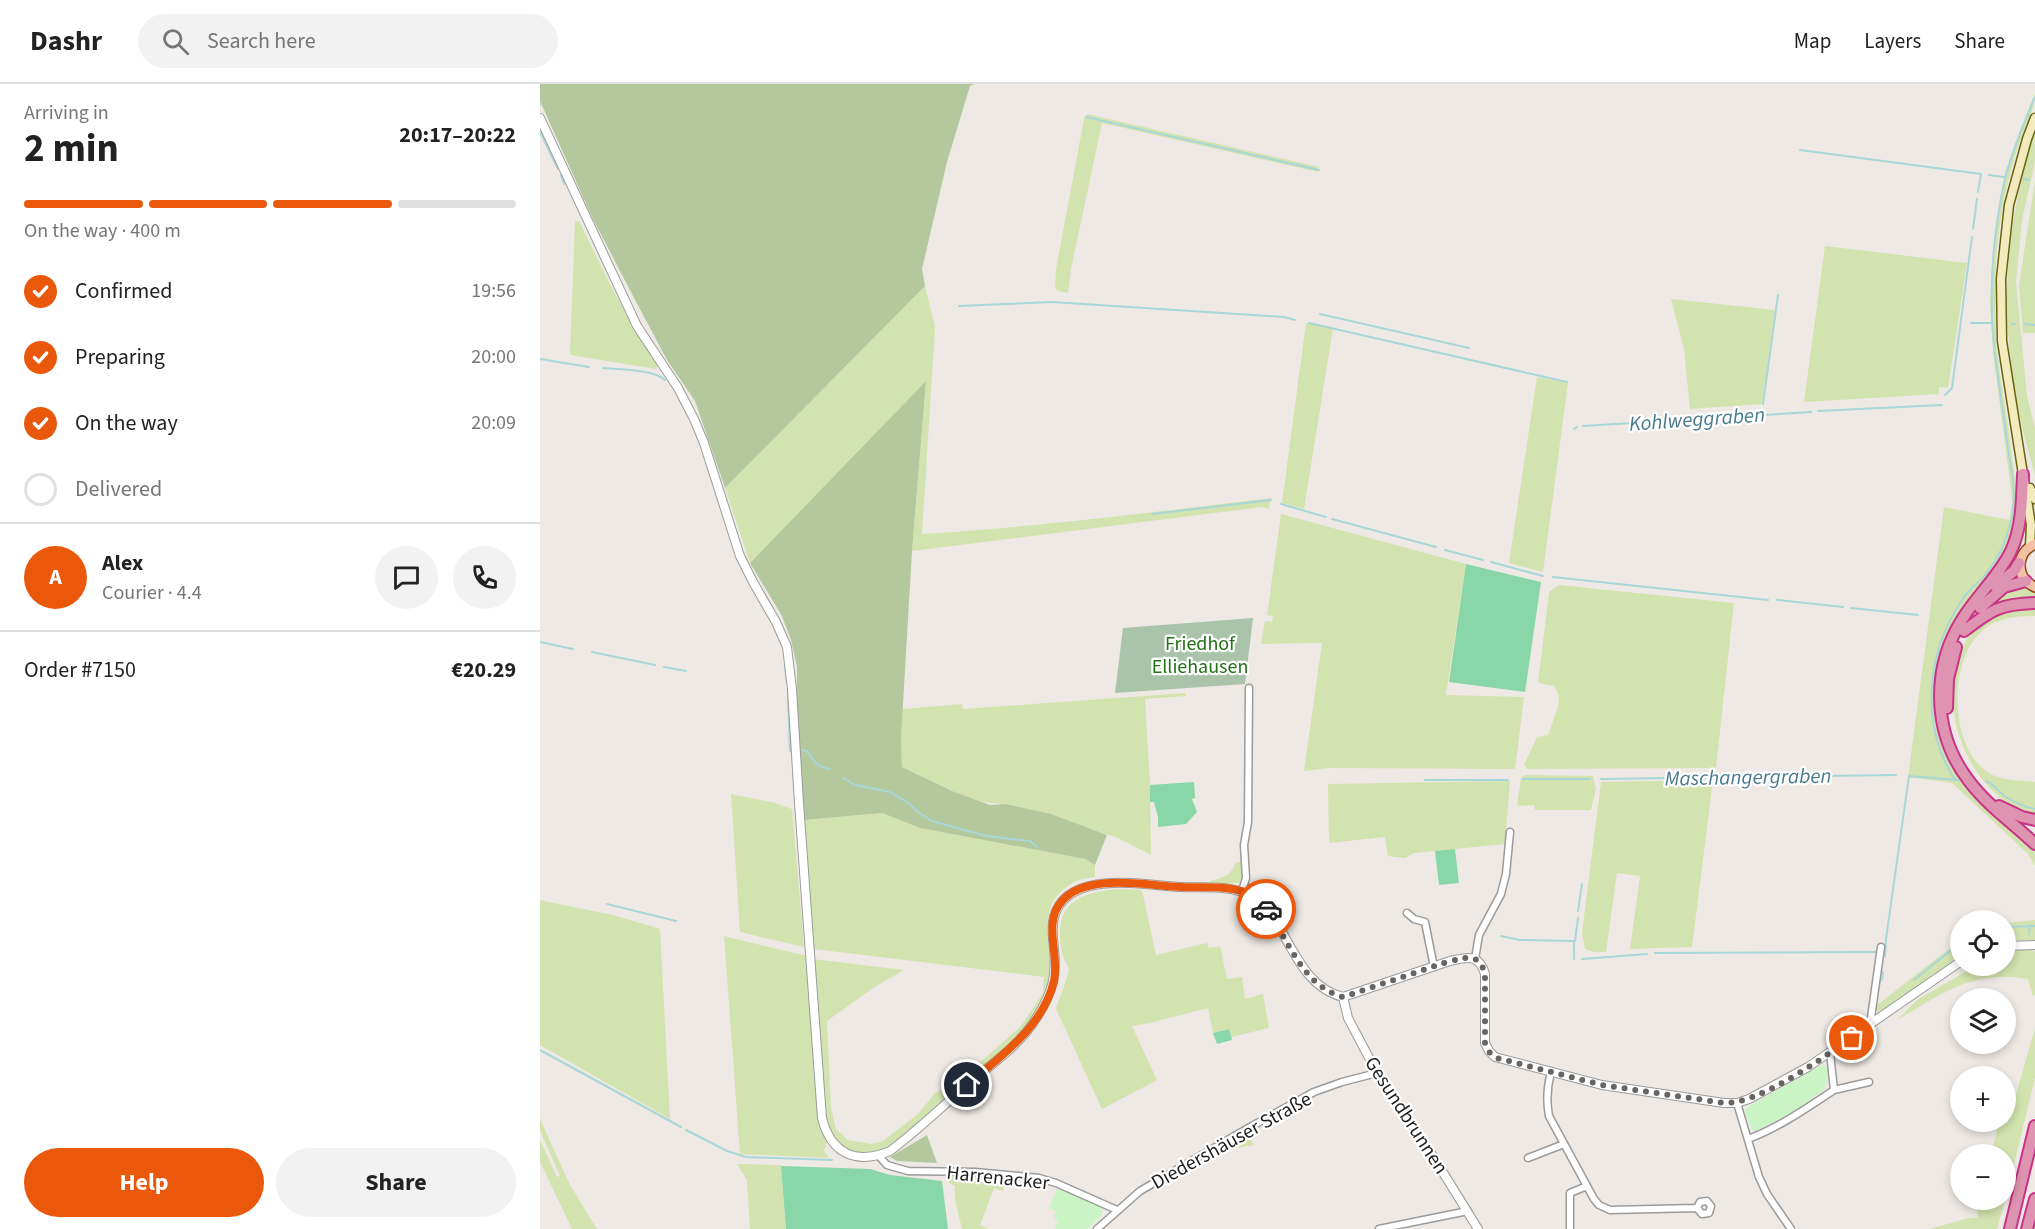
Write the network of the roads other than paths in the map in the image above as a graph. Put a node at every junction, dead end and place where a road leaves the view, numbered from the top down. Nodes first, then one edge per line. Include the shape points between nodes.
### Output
1 (540, 118) edge
2 (2035, 118) edge
3 (2017, 430) junction
4 (2024, 474) junction
5 (2030, 488) junction
6 (2035, 499) edge
7 (2035, 511) edge
8 (2033, 545) edge
9 (2019, 563) junction
10 (2030, 584) edge
11 (1980, 597) junction
12 (2035, 603) edge
13 (1964, 631) junction
14 (1249, 688) dead end
15 (2035, 820) edge
16 (1510, 832) dead end
17 (2035, 844) edge
18 (1242, 891) junction
19 (1407, 913) dead end
20 (2035, 945) edge
21 (2016, 946) edge
22 (1881, 947) dead end
23 (1475, 959) junction
24 (1434, 968) junction
25 (1950, 969) edge
26 (1343, 997) junction
27 (1870, 1025) junction
28 (1830, 1053) junction
29 (1377, 1072) junction
30 (1551, 1072) junction
31 (1869, 1082) dead end
32 (1834, 1090) junction
33 (1737, 1103) junction
34 (2035, 1126) edge
35 (1748, 1139) junction
36 (1564, 1144) junction
37 (878, 1155) junction
38 (1528, 1158) dead end
39 (1587, 1186) junction
40 (2035, 1199) edge
41 (1697, 1208) dead end
42 (1117, 1209) junction
43 (1468, 1210) junction
44 (1096, 1229) edge
45 (1379, 1229) edge
46 (1478, 1229) edge
47 (1570, 1229) edge
48 (1791, 1229) edge
49 (2010, 1229) edge
50 (2027, 1229) edge

1 - 37 street via 637,326 694,419 740,556 787,647 822,1118 830,1139 848,1154 864,1158
2 - 3 main road via 2009,205 2001,279 2002,341
3 - 4 main road
3 - 5 main road
4 - 8 main road
4 - 11 highway via 2022,511 2013,548
5 - 6 main road
5 - 7 main road
8 - 9 main road
9 - 10 main road via 2020,573
9 - 11 highway
10 - 13 highway via 2004,586 1995,592 1976,611
11 - 17 highway via 1954,634 1944,662 1940,691 1943,726 1967,779
12 - 13 highway via 1995,609
13 - 15 highway via 1954,653 1947,692 1950,730 1958,753 1973,779 1992,800 2011,813
14 - 18 street via 1248,822
16 - 23 street via 1501,894 1479,936
18 - 26 street via 1267,910 1308,975
18 - 37 street via 1125,882 1088,886 1070,894 1054,917 1055,977 1035,1021 902,1142
19 - 24 street via 1425,922
20 - 21 street
22 - 27 street
23 - 24 street via 1459,959
23 - 30 street via 1485,974 1485,1041 1489,1051 1495,1057
24 - 26 street
25 - 27 street
26 - 29 street, Gesundbrunnen via 1347,1015
27 - 28 street
28 - 32 street
28 - 33 street via 1785,1081
29 - 42 street, Diedershäuser Straße via 1314,1092 1151,1184
29 - 43 street, Gesundbrunnen
30 - 33 street via 1624,1089
30 - 36 street via 1547,1105
31 - 32 street
32 - 35 street
33 - 35 street
34 - 49 highway
35 - 48 street via 1759,1178
36 - 38 street
36 - 39 street
37 - 42 street, Harrenacker via 896,1168 1039,1178
39 - 41 street via 1596,1202 1606,1209
39 - 47 street via 1570,1193
40 - 50 highway
42 - 44 street, Diedershäuser Straße
43 - 45 street
43 - 46 street, Gesundbrunnen

